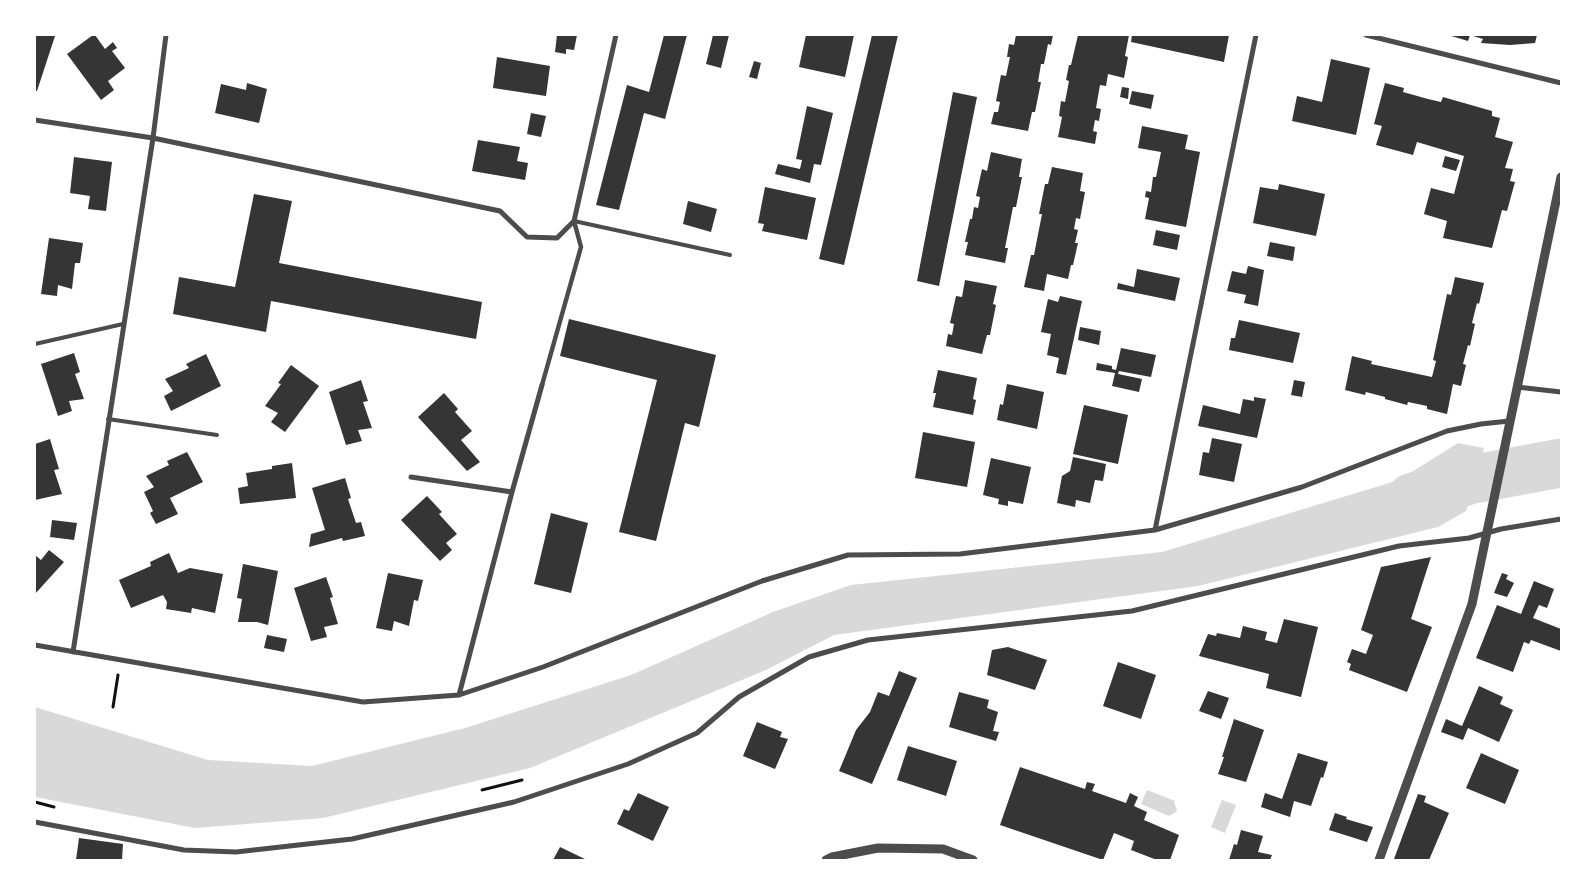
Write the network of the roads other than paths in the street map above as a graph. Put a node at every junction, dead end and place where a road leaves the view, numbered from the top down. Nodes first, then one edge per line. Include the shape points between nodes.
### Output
1 (166, 35) edge
2 (616, 35) edge
3 (1256, 35) edge
4 (1366, 35) edge
5 (1561, 83) edge
6 (35, 120) edge
7 (153, 138) junction
8 (1561, 177) edge
9 (574, 221) junction
10 (730, 255) dead end
11 (123, 324) junction
12 (35, 344) edge
13 (542, 384) joint
14 (1517, 387) junction
15 (1561, 392) edge
16 (108, 419) junction
17 (1509, 422) junction
18 (217, 435) dead end
19 (411, 477) dead end
20 (512, 492) junction
21 (1561, 519) edge
22 (1155, 530) junction
23 (1487, 533) junction
24 (35, 645) edge
25 (73, 652) junction
26 (459, 695) junction
27 (35, 822) edge
28 (826, 860) edge
29 (973, 860) edge
30 (1379, 860) edge

1 - 7 street
2 - 9 street
3 - 22 street
4 - 5 street
6 - 7 street
7 - 9 street via 500,211 526,237 557,238
7 - 11 street
8 - 14 street
9 - 10 lane
9 - 13 street via 580,247
11 - 12 lane
11 - 16 street
13 - 20 street
14 - 15 street
14 - 17 street
16 - 18 lane
16 - 25 street
17 - 22 street via 1447,431 1302,488
17 - 23 street
19 - 20 street
20 - 26 street
21 - 23 street
22 - 26 street via 960,554 848,555 762,581 543,667
23 - 27 street via 1399,546 1132,611 868,640 809,657 739,697 697,733 628,764 514,802 352,839 236,852 184,850
23 - 30 street via 1472,604
24 - 25 street
25 - 26 street via 363,702
28 - 29 street via 832,856 878,848 943,849

